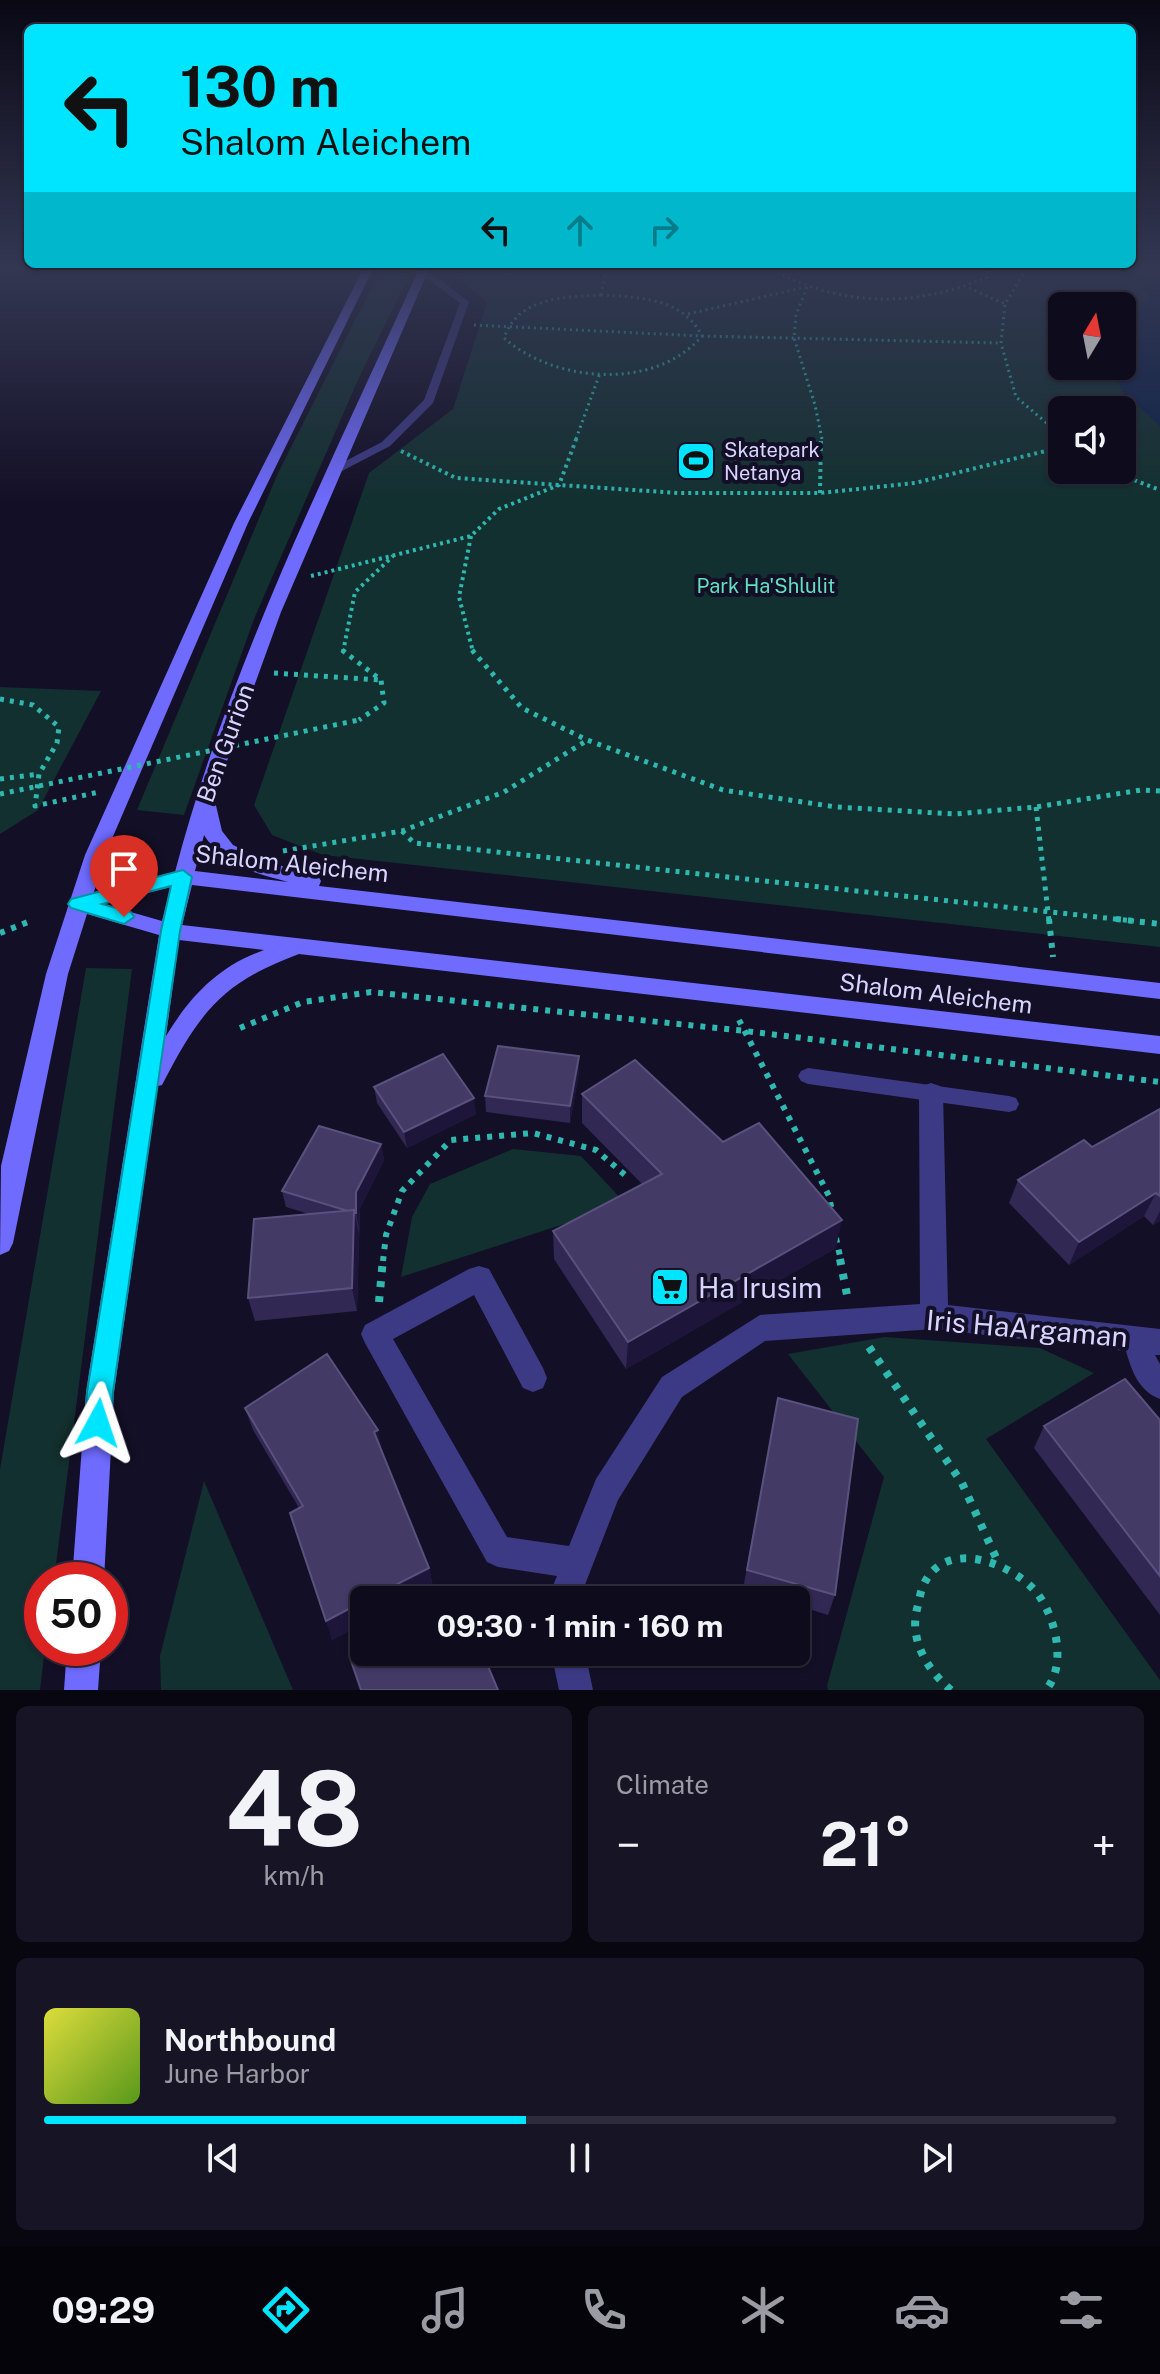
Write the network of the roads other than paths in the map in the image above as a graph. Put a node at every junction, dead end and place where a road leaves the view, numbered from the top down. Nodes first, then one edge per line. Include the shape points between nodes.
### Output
1 (328, 348) edge
2 (390, 348) edge
3 (450, 348) edge
4 (338, 469) junction
5 (205, 794) junction
6 (183, 877) junction
7 (365, 897) junction
8 (78, 904) junction
9 (170, 931) junction
10 (298, 946) junction
11 (1160, 991) edge
12 (1160, 1045) edge
13 (808, 1076) dead end
14 (148, 1089) junction
15 (931, 1093) junction
16 (1009, 1104) dead end
17 (0, 1243) edge
18 (934, 1316) junction
19 (1148, 1340) edge
20 (533, 1378) dead end
21 (1160, 1385) edge
22 (89, 1562) edge
23 (578, 1563) junction
24 (569, 1586) edge
25 (83, 1666) edge
26 (571, 1666) edge
27 (81, 1690) edge
28 (576, 1690) edge

1 - 8 main road via 263,474
2 - 4 main road, Ben Gurion
3 - 4 lane via 429,401 386,444
4 - 5 main road, Ben Gurion via 287,582
5 - 6 main road, Ben Gurion
5 - 7 main road via 218,842 241,858
6 - 7 main road, Shalom Aleichem
6 - 8 main road, Shalom Aleichem
6 - 9 main road, Ben Gurion
7 - 11 main road, Shalom Aleichem
8 - 9 main road, Shalom Aleichem
8 - 17 main road via 50,1003
9 - 10 main road, Shalom Aleichem
9 - 14 main road, Ben Gurion
10 - 12 main road, Shalom Aleichem
10 - 14 main road via 246,966 216,987 183,1025
13 - 15 lane
14 - 22 main road, Ben Gurion via 100,1392
15 - 16 lane
15 - 18 street
18 - 19 street, Iris HaArgaman
18 - 23 street, Iris HaArgaman via 760,1328 672,1387 607,1490
19 - 21 street via 1145,1368
20 - 23 street via 479,1278 375,1334 498,1551
23 - 24 street, Iris HaArgaman
25 - 27 main road
26 - 28 street

